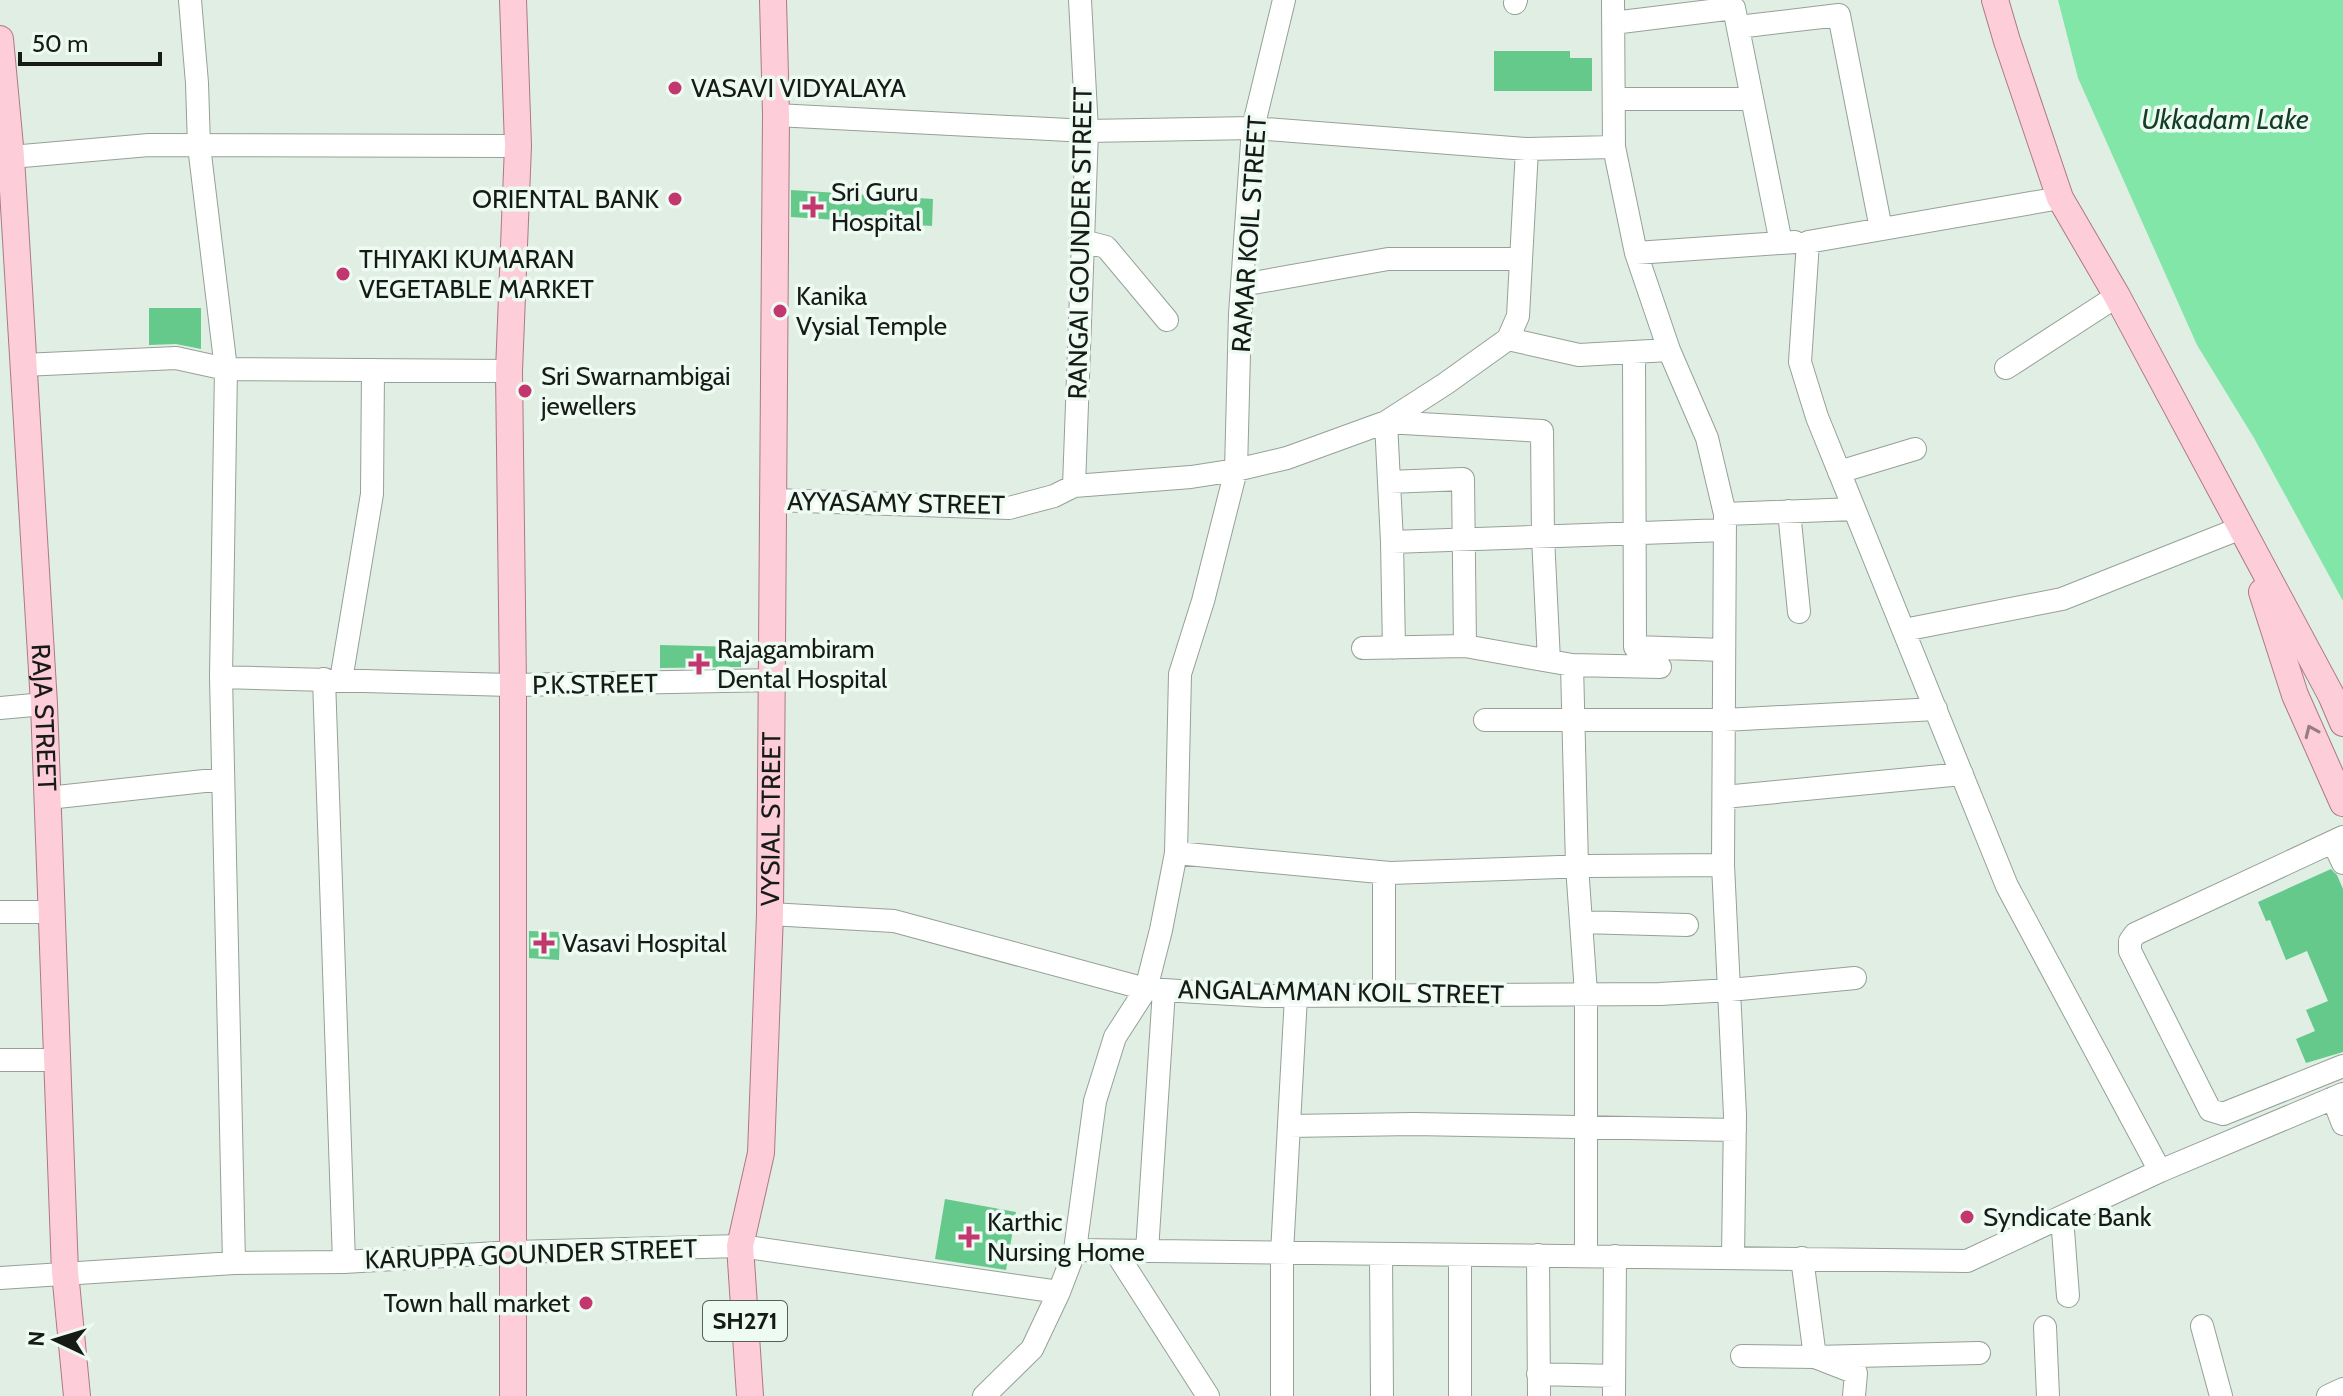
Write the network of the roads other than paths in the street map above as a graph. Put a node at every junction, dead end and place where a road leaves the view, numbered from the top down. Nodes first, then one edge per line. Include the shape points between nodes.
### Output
1 (190, 0) edge
2 (513, 0) edge
3 (773, 0) edge
4 (1080, 0) edge
5 (1284, 0) edge
6 (1613, 0) edge
7 (1995, 0) edge
8 (1735, 11) edge
9 (1613, 23) junction
10 (0, 39) edge
11 (1614, 99) junction
12 (1752, 99) junction
13 (776, 115) junction
14 (1253, 128) junction
15 (1087, 131) junction
16 (199, 146) junction
17 (518, 146) junction
18 (1614, 147) junction
19 (1527, 149) junction
20 (11, 157) junction
21 (2060, 198) junction
22 (1881, 229) junction
23 (1083, 241) junction
24 (1808, 242) junction
25 (1781, 243) junction
26 (1636, 253) junction
27 (1521, 259) junction
28 (1242, 285) junction
29 (2117, 296) junction
30 (1167, 320) dead end
31 (1508, 339) junction
32 (1669, 350) junction
33 (1634, 352) junction
34 (23, 365) junction
35 (2006, 368) dead end
36 (226, 369) junction
37 (373, 370) junction
38 (509, 371) junction
39 (1386, 422) junction
40 (1915, 449) dead end
41 (1236, 470) junction
42 (1839, 472) junction
43 (1389, 482) junction
44 (1074, 486) junction
45 (774, 500) junction
46 (1854, 509) junction
47 (1789, 511) junction
48 (1725, 522) junction
49 (2241, 528) junction
50 (1636, 534) junction
51 (1543, 537) junction
52 (1465, 540) junction
53 (1392, 542) junction
54 (1799, 612) dead end
55 (1904, 630) junction
56 (1465, 646) junction
57 (1363, 648) dead end
58 (1394, 648) junction
59 (1724, 650) junction
60 (1549, 661) junction
61 (1572, 665) junction
62 (1660, 667) dead end
63 (221, 677) junction
64 (333, 679) junction
65 (773, 680) junction
66 (513, 685) junction
67 (44, 704) junction
68 (0, 708) edge
69 (1936, 709) junction
70 (1485, 720) dead end
71 (1574, 720) junction
72 (1724, 720) junction
73 (2343, 723) edge
74 (1962, 774) junction
75 (223, 779) junction
76 (1724, 797) junction
77 (48, 798) junction
78 (2343, 803) edge
79 (2338, 840) edge
80 (1176, 853) junction
81 (2343, 863) edge
82 (1723, 865) junction
83 (1577, 866) junction
84 (1384, 873) junction
85 (0, 912) edge
86 (52, 912) junction
87 (770, 914) junction
88 (1581, 922) junction
89 (1687, 925) dead end
90 (1855, 978) dead end
91 (1155, 990) junction
92 (1730, 990) junction
93 (1586, 993) junction
94 (1296, 996) junction
95 (1384, 996) junction
96 (0, 1060) edge
97 (56, 1060) junction
98 (2343, 1066) edge
99 (2338, 1096) edge
100 (2343, 1124) edge
101 (1289, 1126) junction
102 (1586, 1126) junction
103 (1735, 1130) junction
104 (2160, 1171) junction
105 (2062, 1217) junction
106 (740, 1246) junction
107 (1075, 1250) junction
108 (1115, 1251) junction
109 (1147, 1251) junction
110 (514, 1252) junction
111 (1282, 1253) junction
112 (1381, 1254) junction
113 (1460, 1255) junction
114 (1538, 1255) junction
115 (1586, 1256) junction
116 (1615, 1256) junction
117 (1733, 1257) junction
118 (1802, 1258) junction
119 (344, 1262) junction
120 (234, 1263) junction
121 (65, 1272) junction
122 (0, 1278) edge
123 (1059, 1292) junction
124 (2068, 1296) dead end
125 (2202, 1326) dead end
126 (2045, 1327) dead end
127 (1979, 1353) dead end
128 (1742, 1356) dead end
129 (1815, 1357) junction
130 (1538, 1385) edge
131 (1614, 1386) edge
132 (2343, 1389) edge
133 (77, 1396) edge
134 (513, 1396) edge
135 (750, 1396) edge
136 (984, 1396) edge
137 (1208, 1396) edge
138 (1282, 1396) edge
139 (1382, 1396) edge
140 (1460, 1396) edge
141 (1854, 1396) edge
142 (2048, 1396) edge
143 (2221, 1396) edge
144 (2328, 1396) edge

1 - 16 street
2 - 17 main road
3 - 13 main road, VYSIAL STREET / SH271
4 - 15 street, RANGAI GOUNDER STREET
5 - 14 street, RAMAR KOIL STREET
6 - 9 street
7 - 21 main road
8 - 9 street
8 - 12 street
8 - 22 street via 1839,15
9 - 11 street
10 - 20 main road, RAJA STREET
11 - 12 street
11 - 18 street
12 - 25 street
13 - 15 street
13 - 45 main road, VYSIAL STREET / SH271
14 - 15 street
14 - 19 street
14 - 28 street, RAMAR KOIL STREET
15 - 23 street, RANGAI GOUNDER STREET
16 - 17 street
16 - 20 street
16 - 36 street
17 - 38 main road
18 - 19 street
18 - 26 street
19 - 27 street
20 - 34 main road, RAJA STREET
21 - 22 street
21 - 29 main road
22 - 24 street
23 - 30 street via 1106,247
23 - 44 street, RANGAI GOUNDER STREET
24 - 25 street
24 - 42 street via 1800,362
25 - 26 street
26 - 32 street
27 - 28 street via 1388,259
27 - 31 street via 1518,316
28 - 41 street, RAMAR KOIL STREET
29 - 35 street
29 - 49 main road
31 - 33 street via 1579,355
31 - 39 street, AYYASAMY STREET
32 - 33 street
32 - 48 street via 1707,438
33 - 50 street
34 - 36 street via 176,358
34 - 67 main road, RAJA STREET
36 - 37 street
36 - 63 street
37 - 38 street
37 - 64 street via 372,494
38 - 66 main road
39 - 41 street, AYYASAMY STREET via 1287,458
39 - 43 street
39 - 51 street via 1542,431
40 - 42 street
41 - 44 street, AYYASAMY STREET
41 - 80 street, RAMAR KOIL STREET via 1180,674
42 - 46 street
43 - 52 street via 1463,479
43 - 53 street
44 - 45 street, AYYASAMY STREET via 1009,508
45 - 65 main road, VYSIAL STREET / SH271
46 - 47 street
46 - 55 street
47 - 48 street
47 - 54 street
48 - 50 street
48 - 59 street
49 - 55 street via 2062,599
49 - 73 main road
78 -> 49 main road via 2295,695
50 - 51 street
50 - 59 street via 1635,647
51 - 52 street
51 - 60 street
52 - 53 street
52 - 56 street
53 - 58 street
55 - 69 street
56 - 58 street
56 - 60 street
57 - 58 street
59 - 72 street
60 - 61 street
61 - 62 street
61 - 71 street
63 - 64 street, P.K.STREET
63 - 75 street
64 - 66 street, P.K.STREET
64 - 119 street
65 - 66 street, P.K.STREET
65 - 87 main road, VYSIAL STREET / SH271
66 - 110 main road
67 - 68 street
67 - 77 main road, RAJA STREET
69 - 72 street
69 - 74 street
70 - 71 street
71 - 72 street
71 - 83 street
72 - 76 street
74 - 76 street
74 - 104 street via 2007,886
75 - 77 street
75 - 120 street
76 - 82 street
77 - 86 main road, RAJA STREET
79 - 81 street
79 - 98 street via 2135,934 2130,951 2215,1113
80 - 84 street
80 - 91 street, RAMAR KOIL STREET
82 - 83 street
82 - 92 street
83 - 84 street
83 - 88 street
84 - 95 street
85 - 86 street
86 - 97 main road, RAJA STREET
87 - 91 street, ANGALAMMAN KOIL STREET via 894,921
87 - 106 main road, VYSIAL STREET / SH271 via 761,1153
88 - 89 street
88 - 93 street
90 - 92 street, ANGALAMMAN KOIL STREET
91 - 94 street, ANGALAMMAN KOIL STREET
91 - 107 street via 1115,1037 1095,1101
91 - 109 street
92 - 93 street, ANGALAMMAN KOIL STREET
92 - 103 street
93 - 95 street, ANGALAMMAN KOIL STREET
93 - 102 street
94 - 95 street, ANGALAMMAN KOIL STREET
94 - 101 street
96 - 97 street
97 - 121 main road, RAJA STREET
99 - 100 street
99 - 104 street
101 - 102 street
101 - 111 street
102 - 103 street
102 - 115 street
103 - 117 street
104 - 105 street
105 - 118 street via 1967,1261
105 - 124 street
106 - 110 street, KARUPPA GOUNDER STREET
106 - 123 street, KARUPPA GOUNDER STREET
106 - 135 main road, VYSIAL STREET / SH271
107 - 108 street
107 - 123 street
108 - 109 street
108 - 137 street
109 - 111 street
110 - 119 street, KARUPPA GOUNDER STREET
110 - 134 main road
111 - 112 street
111 - 138 street
112 - 113 street
112 - 139 street
113 - 114 street
113 - 140 street
114 - 115 street
114 - 130 street
115 - 116 street
116 - 117 street
116 - 131 street
117 - 118 street
118 - 129 street
119 - 120 street, KARUPPA GOUNDER STREET
120 - 121 street, KARUPPA GOUNDER STREET
121 - 122 street, KARUPPA GOUNDER STREET
121 - 133 main road, RAJA STREET
123 - 136 street via 1032,1349
125 - 143 street
126 - 142 street
127 - 129 street
128 - 129 street
129 - 141 street via 1856,1373
130 - 131 street
132 - 144 street

